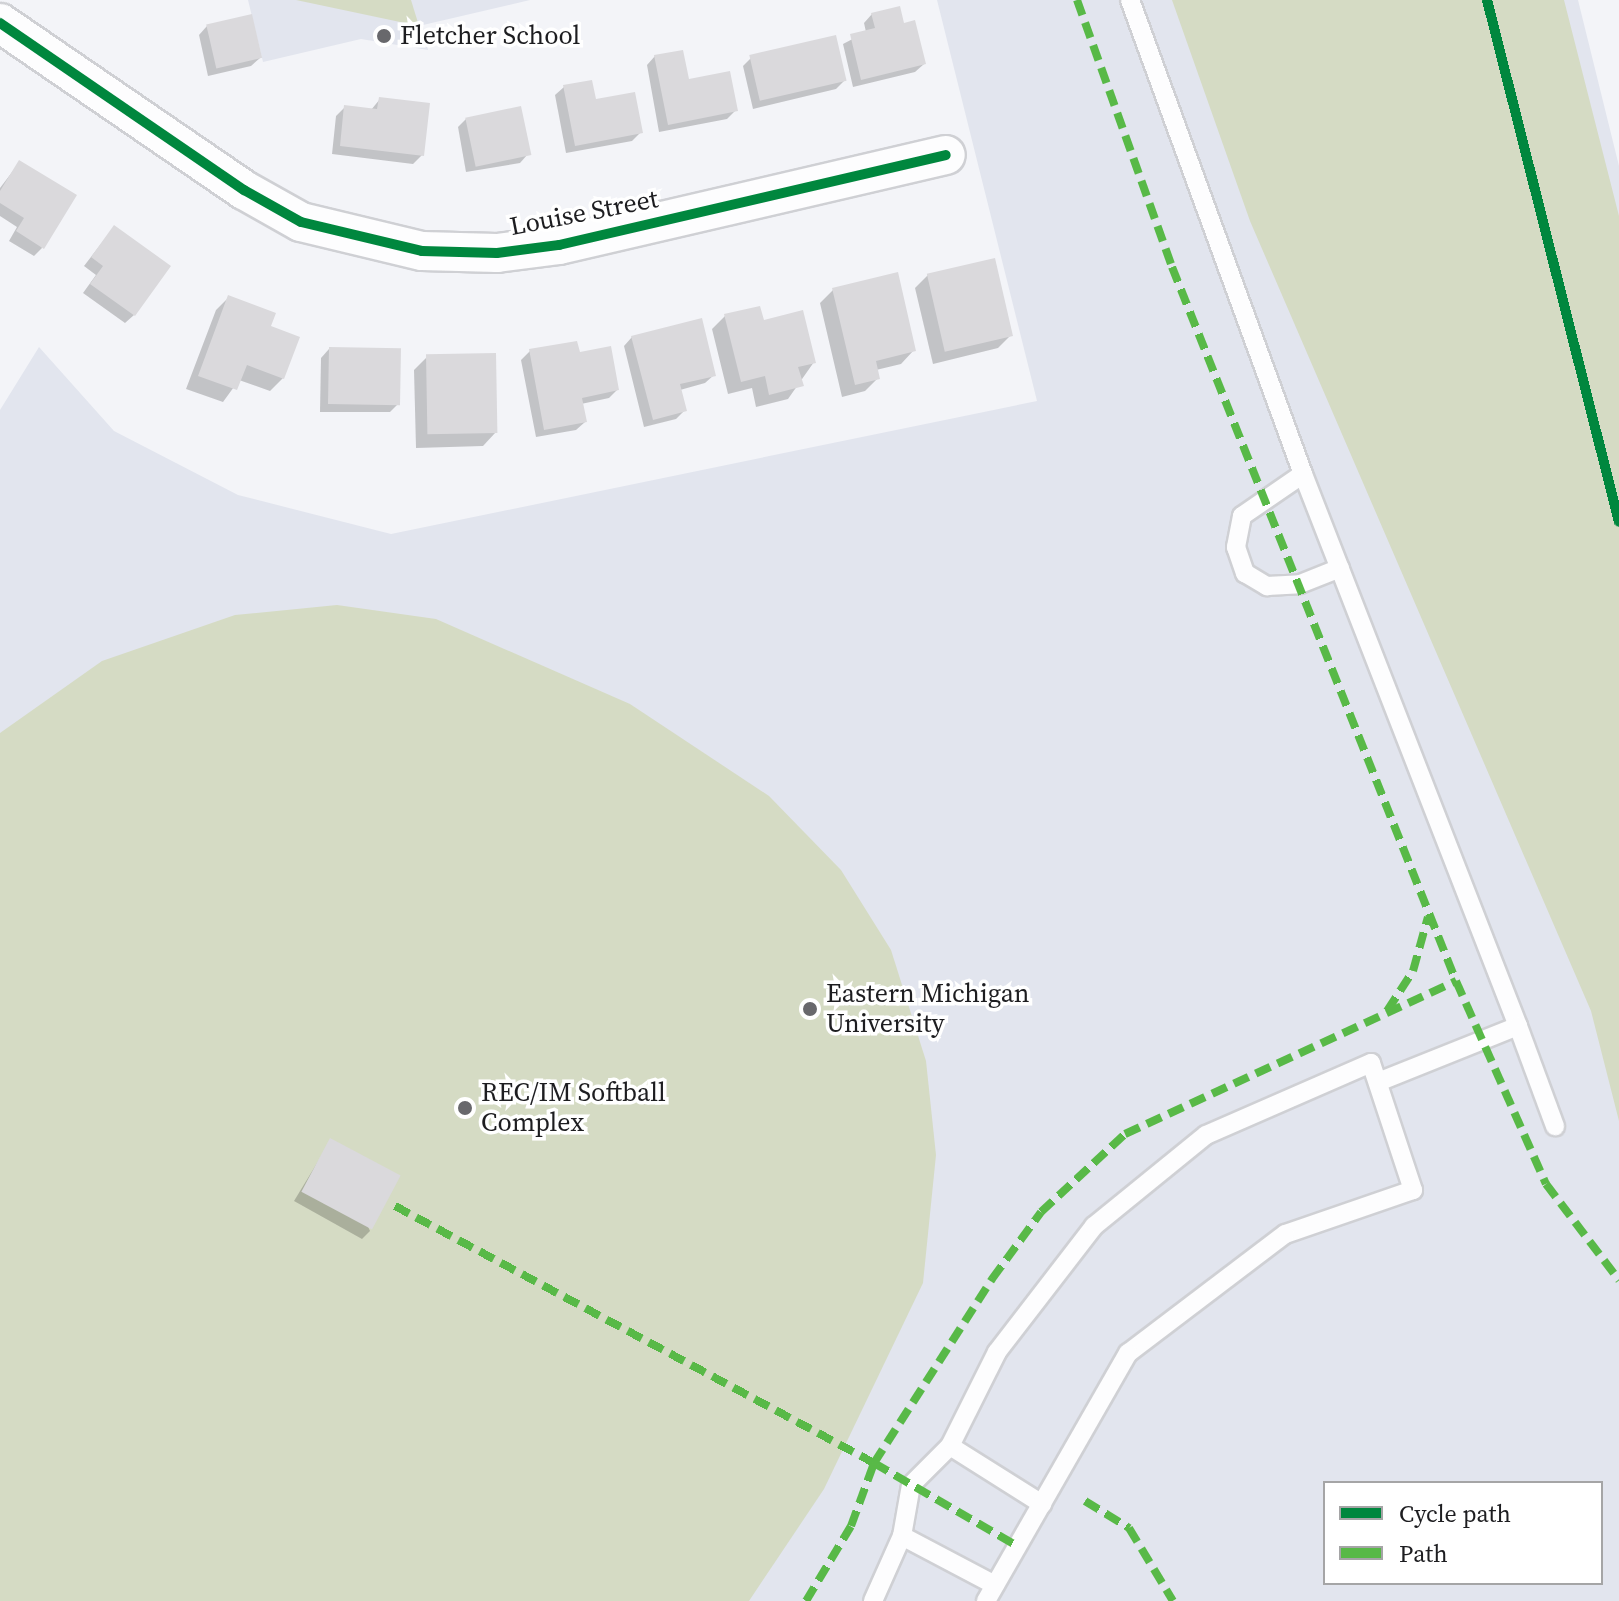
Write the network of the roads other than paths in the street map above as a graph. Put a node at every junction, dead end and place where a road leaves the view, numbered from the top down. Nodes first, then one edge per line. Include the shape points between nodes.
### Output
1 (1130, 0) edge
2 (0, 23) edge
3 (946, 155) dead end
4 (1303, 474) junction
5 (1340, 568) junction
6 (1518, 1026) junction
7 (1378, 1082) junction
8 (1555, 1126) dead end
9 (950, 1446) junction
10 (1042, 1504) junction
11 (902, 1536) junction
12 (991, 1593) edge
13 (873, 1601) edge

1 - 4 lane
2 - 3 street, Louise Street via 244,190 301,222 422,251 497,253 559,245
4 - 5 lane
4 - 5 lane via 1242,516 1236,547 1245,573 1267,586 1300,584
5 - 6 lane
6 - 7 lane
6 - 8 lane
7 - 9 lane via 1371,1063 1206,1135 1094,1226 997,1352
7 - 10 lane via 1413,1190 1285,1234 1128,1353
9 - 10 lane
9 - 11 lane via 911,1485
10 - 12 lane
11 - 12 lane
11 - 13 lane

